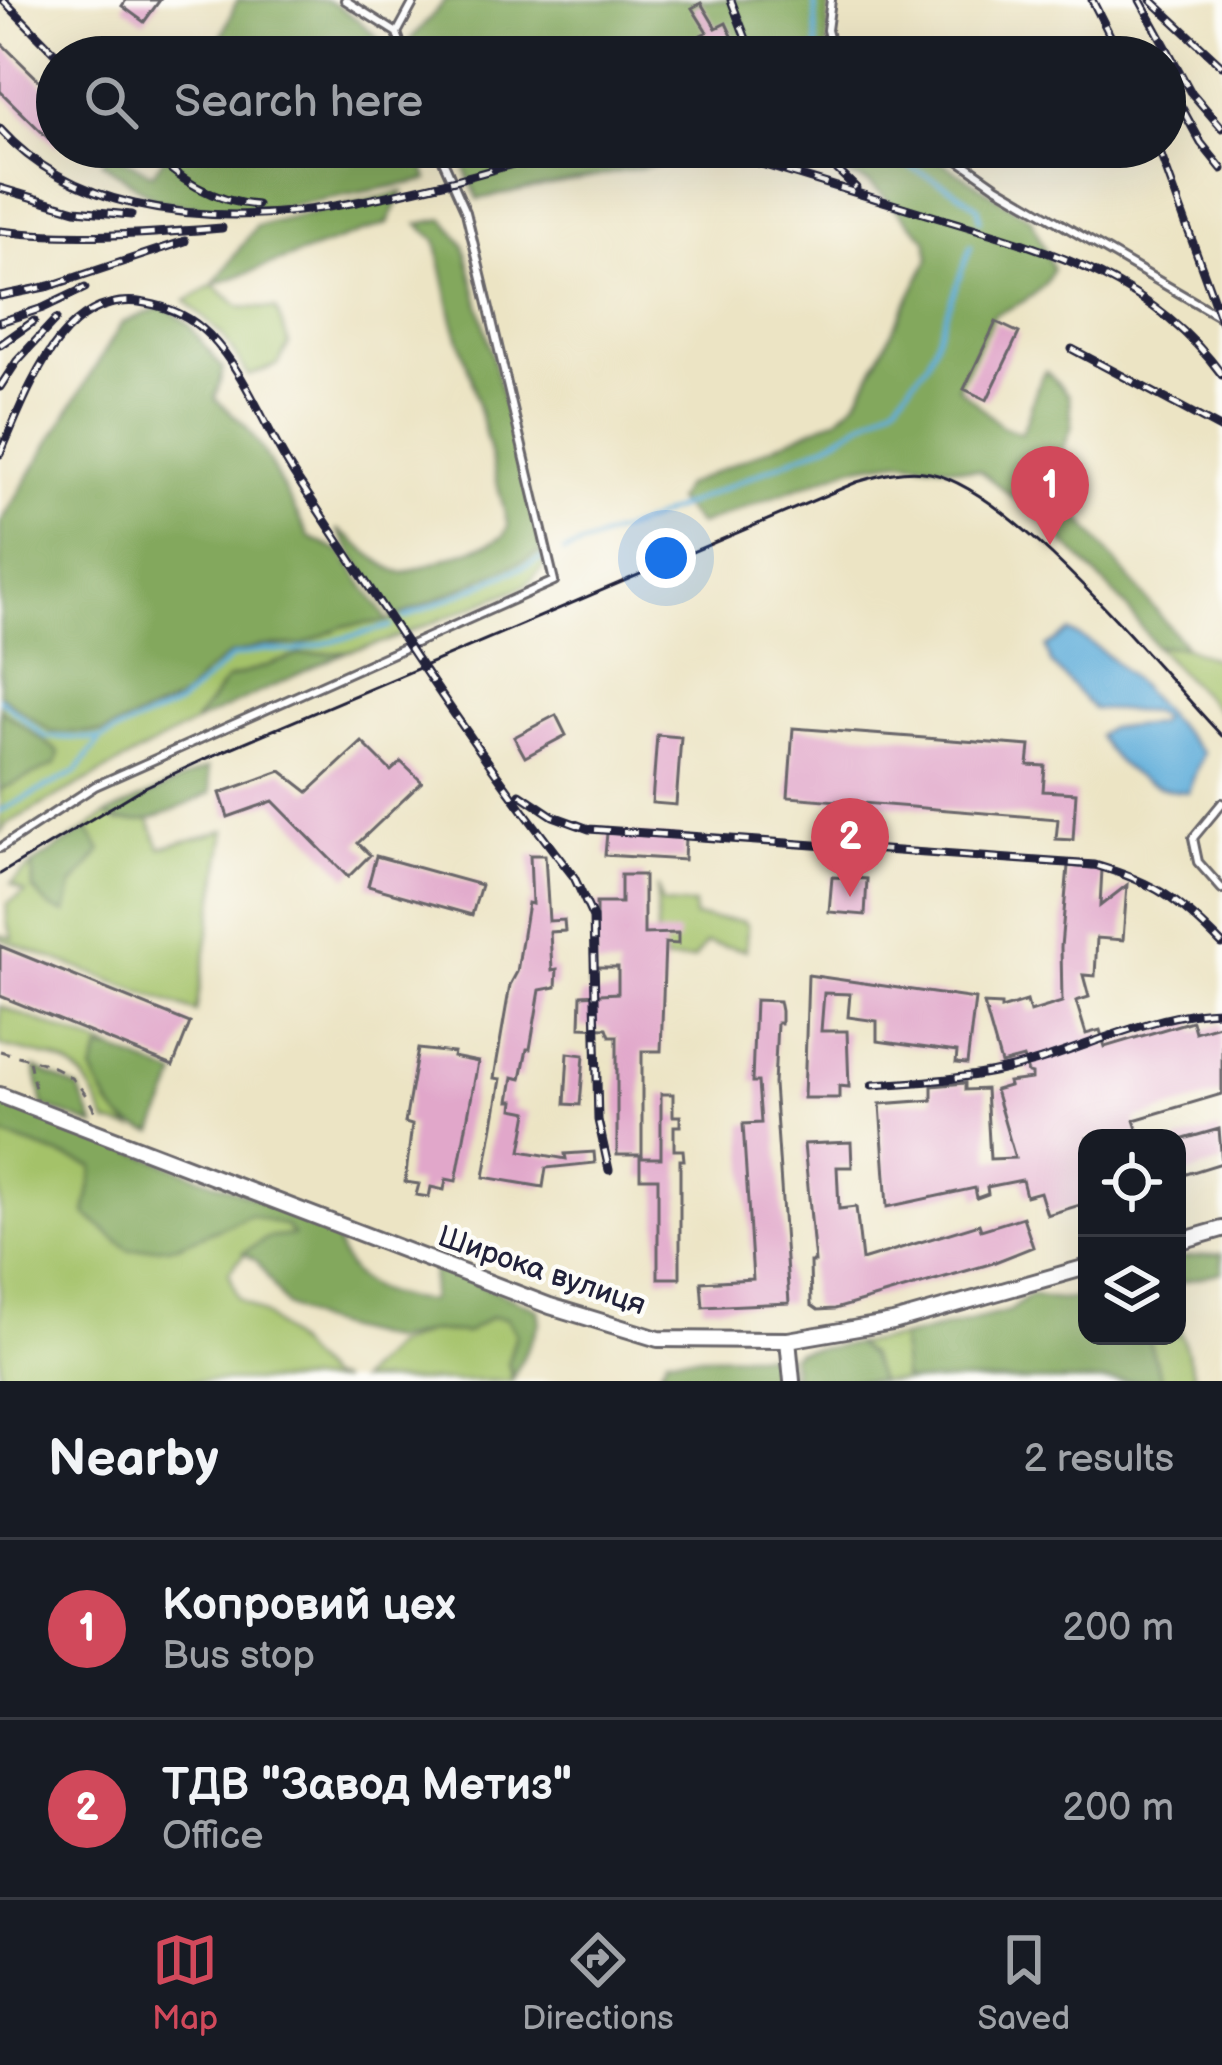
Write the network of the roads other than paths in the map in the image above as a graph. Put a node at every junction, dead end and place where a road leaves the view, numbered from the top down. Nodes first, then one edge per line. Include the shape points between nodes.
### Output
1 (345, 0) edge
2 (415, 0) edge
3 (832, 0) edge
4 (397, 34) joint
5 (829, 36) edge
6 (446, 168) edge
7 (970, 168) edge
8 (1222, 318) edge
9 (1222, 803) edge
10 (0, 848) edge
11 (1222, 889) edge
12 (0, 1095) edge
13 (1222, 1229) edge
14 (1186, 1239) edge
15 (1078, 1270) edge
16 (788, 1340) junction
17 (792, 1381) edge

1 - 4 lane
2 - 4 lane
3 - 5 lane
6 - 10 lane via 466,212 554,581 95,786
7 - 8 lane
9 - 11 lane via 1193,838 1198,862
12 - 16 street, Широка вулиця via 550,1306 658,1339
13 - 14 street
15 - 16 street, Широка вулиця via 893,1322
16 - 17 street

